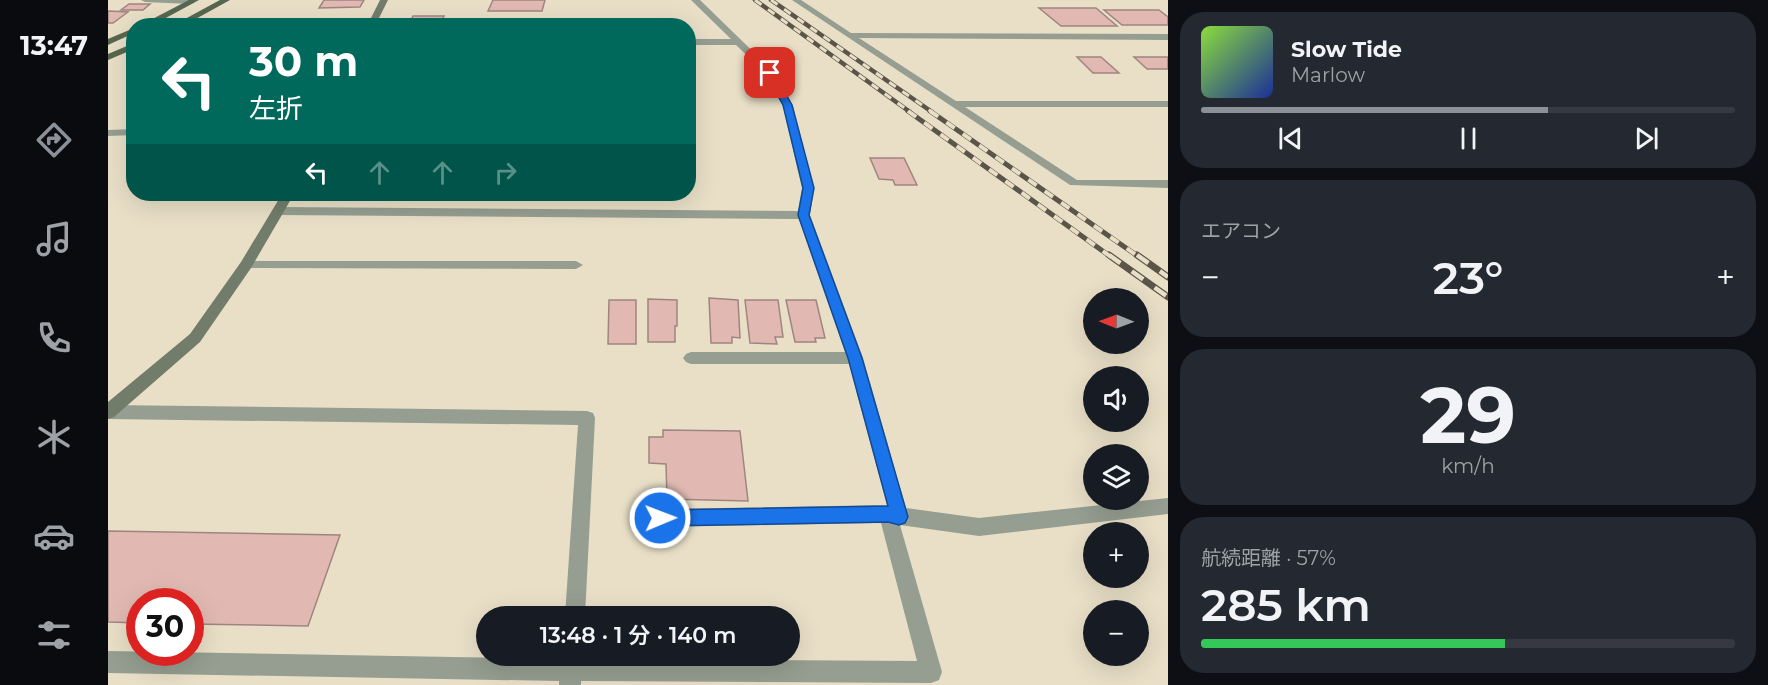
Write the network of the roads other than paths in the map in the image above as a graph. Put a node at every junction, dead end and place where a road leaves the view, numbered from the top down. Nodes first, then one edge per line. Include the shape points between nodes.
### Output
1 (145, 0) edge
2 (226, 0) edge
3 (384, 0) edge
4 (695, 0) edge
5 (796, 0) edge
6 (193, 1) edge
7 (159, 18) edge
8 (191, 18) edge
9 (375, 18) edge
10 (126, 34) edge
11 (852, 35) junction
12 (1168, 37) edge
13 (108, 42) edge
14 (696, 42) edge
15 (739, 42) junction
16 (126, 49) edge
17 (108, 57) edge
18 (954, 104) junction
19 (1168, 104) edge
20 (126, 132) edge
21 (108, 133) edge
22 (1168, 184) edge
23 (284, 201) edge
24 (279, 211) junction
25 (804, 215) junction
26 (246, 265) junction
27 (576, 265) dead end
28 (691, 358) dead end
29 (855, 358) junction
30 (108, 412) edge
31 (1168, 506) edge
32 (894, 516) junction
33 (660, 518) dead end
34 (576, 606) edge
35 (108, 662) edge
36 (571, 670) edge

1 - 6 street
2 - 8 main road
3 - 9 street
4 - 15 street
5 - 11 street
6 - 7 main road
10 - 13 main road
11 - 12 street
11 - 18 street
14 - 15 street
15 - 25 street via 770,73 788,105 808,188
16 - 17 main road
18 - 19 street
18 - 22 street via 1074,183
20 - 21 street
23 - 24 street
24 - 25 street
24 - 26 street
25 - 29 street
26 - 27 street
26 - 30 street via 195,338
28 - 29 street
29 - 32 street
30 - 34 street via 587,418
31 - 32 street via 979,527
32 - 33 street
32 - 36 street via 931,672
35 - 36 street

